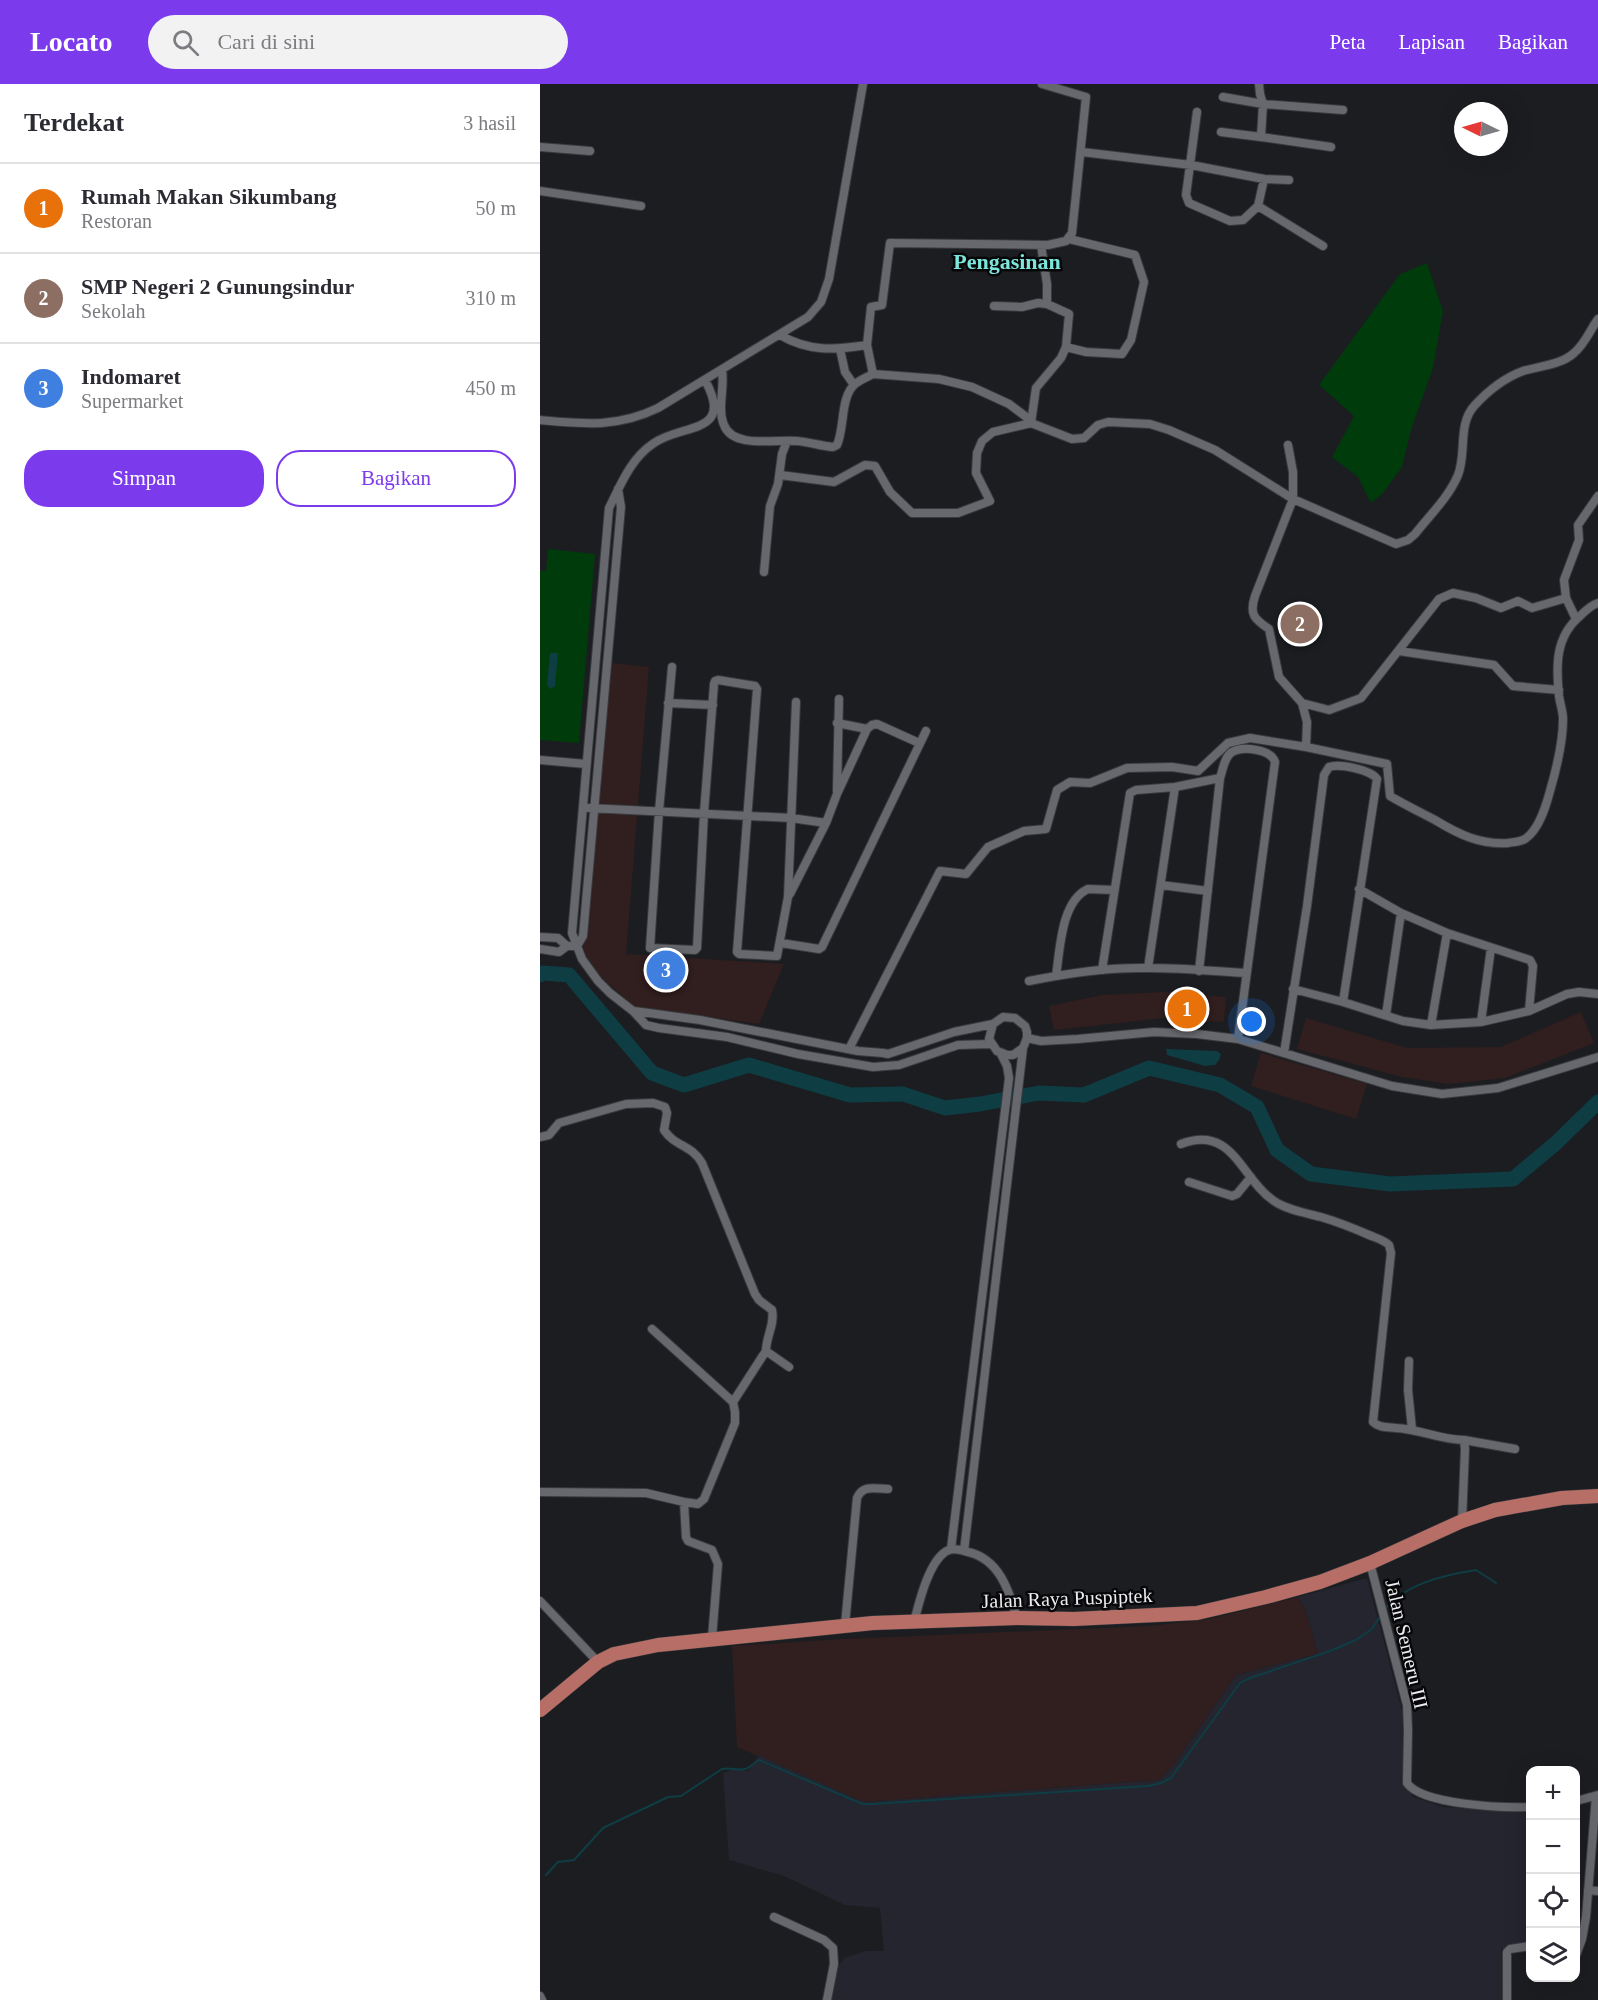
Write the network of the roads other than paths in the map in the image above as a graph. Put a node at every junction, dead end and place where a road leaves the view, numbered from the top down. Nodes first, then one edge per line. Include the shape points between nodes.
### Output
1 (863, 84) edge
2 (1042, 84) edge
3 (1259, 84) edge
4 (1223, 97) dead end
5 (1263, 104) junction
6 (1342, 110) dead end
7 (1197, 112) dead end
8 (1221, 132) dead end
9 (1261, 137) junction
10 (540, 147) edge
11 (1331, 147) dead end
12 (590, 151) dead end
13 (1082, 152) junction
14 (1191, 165) junction
15 (1264, 179) junction
16 (1289, 180) dead end
17 (540, 191) edge
18 (641, 206) dead end
19 (1258, 206) junction
20 (1069, 239) junction
21 (1041, 245) junction
22 (1323, 246) dead end
23 (1047, 304) junction
24 (994, 306) dead end
25 (1598, 319) edge
26 (780, 335) junction
27 (867, 345) junction
28 (1066, 347) junction
29 (840, 350) junction
30 (722, 370) junction
31 (873, 374) junction
32 (705, 380) junction
33 (854, 385) junction
34 (540, 420) edge
35 (1031, 423) junction
36 (787, 441) junction
37 (1288, 445) dead end
38 (780, 475) junction
39 (618, 489) junction
40 (1598, 496) edge
41 (1293, 499) junction
42 (764, 572) dead end
43 (1566, 598) junction
44 (1598, 603) edge
45 (1576, 619) junction
46 (1399, 651) junction
47 (672, 667) dead end
48 (1559, 690) junction
49 (839, 699) dead end
50 (796, 702) dead end
51 (668, 703) junction
52 (1302, 704) junction
53 (713, 705) junction
54 (592, 710) junction
55 (602, 711) junction
56 (837, 723) junction
57 (867, 729) junction
58 (926, 731) dead end
59 (919, 743) junction
60 (1306, 747) junction
61 (540, 760) edge
62 (586, 764) junction
63 (1220, 778) junction
64 (1175, 787) junction
65 (837, 794) junction
66 (583, 808) junction
67 (593, 808) junction
68 (659, 811) junction
69 (704, 813) junction
70 (747, 816) junction
71 (791, 818) junction
72 (826, 823) junction
73 (1161, 885) junction
74 (1359, 889) junction
75 (1113, 890) junction
76 (1208, 891) junction
77 (788, 897) junction
78 (1401, 913) junction
79 (1447, 933) junction
80 (540, 937) edge
81 (781, 943) junction
82 (567, 946) junction
83 (576, 946) junction
84 (1491, 948) junction
85 (540, 949) edge
86 (1148, 968) junction
87 (1102, 970) junction
88 (1199, 971) junction
89 (1246, 973) junction
90 (1056, 976) junction
91 (1029, 981) dead end
92 (1293, 989) junction
93 (1598, 994) edge
94 (1343, 1002) junction
95 (633, 1011) junction
96 (1529, 1011) junction
97 (1386, 1015) junction
98 (700, 1020) junction
99 (1481, 1022) junction
100 (993, 1024) junction
101 (1431, 1025) junction
102 (699, 1034) junction
103 (1027, 1038) junction
104 (1238, 1039) junction
105 (991, 1044) junction
106 (1023, 1048) junction
107 (849, 1049) junction
108 (1284, 1053) junction
109 (1001, 1054) junction
110 (1598, 1057) edge
111 (540, 1137) edge
112 (1181, 1144) dead end
113 (1251, 1177) junction
114 (1189, 1182) dead end
115 (652, 1329) dead end
116 (766, 1351) junction
117 (1409, 1361) dead end
118 (789, 1367) dead end
119 (733, 1402) junction
120 (1413, 1429) junction
121 (1464, 1440) junction
122 (1515, 1449) dead end
123 (888, 1489) dead end
124 (540, 1492) edge
125 (1598, 1496) edge
126 (684, 1502) junction
127 (1462, 1521) junction
128 (951, 1549) junction
129 (964, 1551) junction
130 (1371, 1563) junction
131 (540, 1601) edge
132 (1017, 1618) junction
133 (914, 1622) junction
134 (845, 1625) junction
135 (712, 1638) junction
136 (598, 1662) junction
137 (540, 1710) edge
138 (1597, 1796) edge
139 (1580, 1800) edge
140 (1526, 1807) edge
141 (1588, 1890) junction
142 (1598, 1891) edge
143 (774, 1917) dead end
144 (1580, 1944) edge
145 (1526, 1947) edge
146 (540, 1996) edge
147 (542, 2000) edge
148 (827, 2000) edge
149 (1507, 2000) edge

1 - 26 street via 827,289 813,312
2 - 13 street via 1086,97
3 - 5 street
4 - 5 street
5 - 6 street
5 - 9 street
7 - 14 street
8 - 9 street
9 - 11 street
10 - 12 street
13 - 14 street
13 - 20 street
14 - 15 street
14 - 19 street via 1186,195 1192,205 1235,222
15 - 16 street
15 - 19 street
17 - 18 street
19 - 22 street
20 - 21 street
20 - 28 street via 1135,255 1144,282 1131,340 1122,354
21 - 23 street
21 - 27 street via 890,243 882,305 871,306
23 - 24 street
23 - 28 street via 1069,314
25 - 41 street via 1574,354 1511,376 1473,407 1466,419 1459,474 1408,540 1396,544 1387,541
26 - 29 street via 812,349
26 - 30 street
27 - 29 street
27 - 31 street
28 - 35 street via 1036,388
29 - 33 street via 845,372
30 - 32 street
30 - 36 street via 722,416 727,431 742,440
31 - 33 street
31 - 35 street via 939,379 972,387 1009,404
32 - 34 street via 658,408 619,422
32 - 39 street via 714,395 707,423 654,442 639,455
33 - 36 street via 837,445
35 - 38 street via 993,432 982,441 976,473 990,501 958,513 912,513 890,492 875,466 865,465 834,482
35 - 41 street via 1078,440 1103,422 1150,424 1202,443
36 - 38 street
37 - 41 street
38 - 42 street via 770,506
39 - 54 street via 609,508
39 - 55 street via 621,507
40 - 43 street via 1578,525 1579,540 1564,580
41 - 52 street via 1252,609 1257,621 1269,629 1279,677
43 - 45 street
43 - 46 street via 1532,608 1518,601 1502,608 1453,593 1439,599
44 - 45 street
45 - 48 street via 1561,640
46 - 48 street via 1494,665 1513,686
46 - 52 street via 1361,698 1329,710
47 - 51 street
48 - 60 street via 1563,732 1556,771 1541,815 1532,834 1523,841 1495,844 1463,836 1390,796 1387,764
49 - 56 street
50 - 71 street
51 - 53 street
51 - 68 street
52 - 60 street via 1307,722
53 - 69 street
53 - 70 street via 716,680 756,687
54 - 55 street
54 - 62 street
55 - 67 street
56 - 57 street
56 - 65 street
57 - 59 street via 878,724
57 - 65 street
58 - 59 street
59 - 81 street via 822,947
60 - 107 street via 1250,738 1228,743 1198,771 1127,768 1090,783 1070,782 1057,790 1046,829 1024,831 988,847 966,874 940,871
61 - 62 street
62 - 66 street
63 - 64 street
63 - 76 street
63 - 89 street via 1224,763 1234,751 1258,750 1274,759
64 - 73 street
64 - 75 street via 1130,793
65 - 72 street
66 - 67 street
66 - 83 street via 572,933
67 - 68 street
67 - 83 street via 583,936
68 - 69 street
68 - 69 street via 649,946 662,949 696,950
69 - 70 street
70 - 71 street
70 - 81 street via 737,952 775,957
71 - 72 street
71 - 77 street
72 - 77 street
73 - 76 street
73 - 86 street
74 - 78 street
74 - 92 street via 1377,779 1372,773 1334,765 1324,776
74 - 94 street
75 - 87 street
75 - 90 street via 1088,889 1078,896 1064,921
76 - 88 street
77 - 81 street
78 - 79 street
78 - 97 street
79 - 84 street
79 - 101 street
80 - 82 street via 558,938
82 - 83 street
82 - 85 street via 559,952
83 - 95 street via 597,981
84 - 96 street via 1532,961
84 - 99 street
86 - 87 street
86 - 88 street
87 - 90 street
88 - 89 street
89 - 104 street
90 - 91 street
92 - 94 street
92 - 108 street
93 - 96 street via 1567,994
94 - 97 street
95 - 98 street
95 - 102 street via 646,1025
96 - 99 street
97 - 101 street
98 - 102 street
98 - 107 street
99 - 101 street
100 - 103 street via 1003,1017 1015,1018 1025,1026
100 - 105 street
100 - 107 street via 954,1032 888,1054
102 - 105 street via 873,1067 899,1065 958,1046
103 - 104 street via 1041,1041 1154,1032
103 - 106 street
104 - 108 street
105 - 109 street
106 - 109 street via 1013,1054
106 - 129 street
108 - 110 street via 1392,1086 1442,1094 1498,1088
109 - 128 street via 1009,1078
111 - 116 street via 549,1135 559,1123 626,1104 653,1103 664,1107 664,1130 670,1138 695,1152 702,1163 755,1294 772,1310 773,1324
112 - 113 street via 1209,1139 1234,1156
113 - 114 street via 1232,1196
113 - 120 street via 1281,1205 1342,1224 1389,1245 1373,1420 1379,1426
115 - 119 street
116 - 118 street
116 - 119 street
117 - 120 street via 1407,1390
119 - 126 street via 735,1423 704,1499 698,1504
120 - 121 street
121 - 122 street
121 - 127 street
123 - 134 street via 864,1488 857,1498
124 - 126 street via 646,1493
125 - 127 main road, Jalan Raya Puspiptek via 1522,1504
126 - 135 street via 688,1541 712,1550 718,1564
127 - 130 main road, Jalan Raya Puspiptek
128 - 129 street
128 - 133 street via 944,1553 927,1580
129 - 132 street via 978,1554 997,1572 1008,1589
130 - 132 main road, Jalan Raya Puspiptek via 1309,1585 1197,1613
130 - 140 street, Jalan Semeru III via 1407,1706 1406,1776 1410,1789 1451,1801
131 - 136 street
132 - 133 main road, Jalan Raya Puspiptek
133 - 134 main road, Jalan Raya Puspiptek
134 - 135 main road, Jalan Raya Puspiptek
135 - 136 main road, Jalan Raya Puspiptek via 614,1654
136 - 137 main road, Jalan Raya Puspiptek
138 - 139 street
138 - 141 street
141 - 142 street
141 - 144 street
143 - 148 street via 833,1948
145 - 149 street via 1507,1952
146 - 147 street

